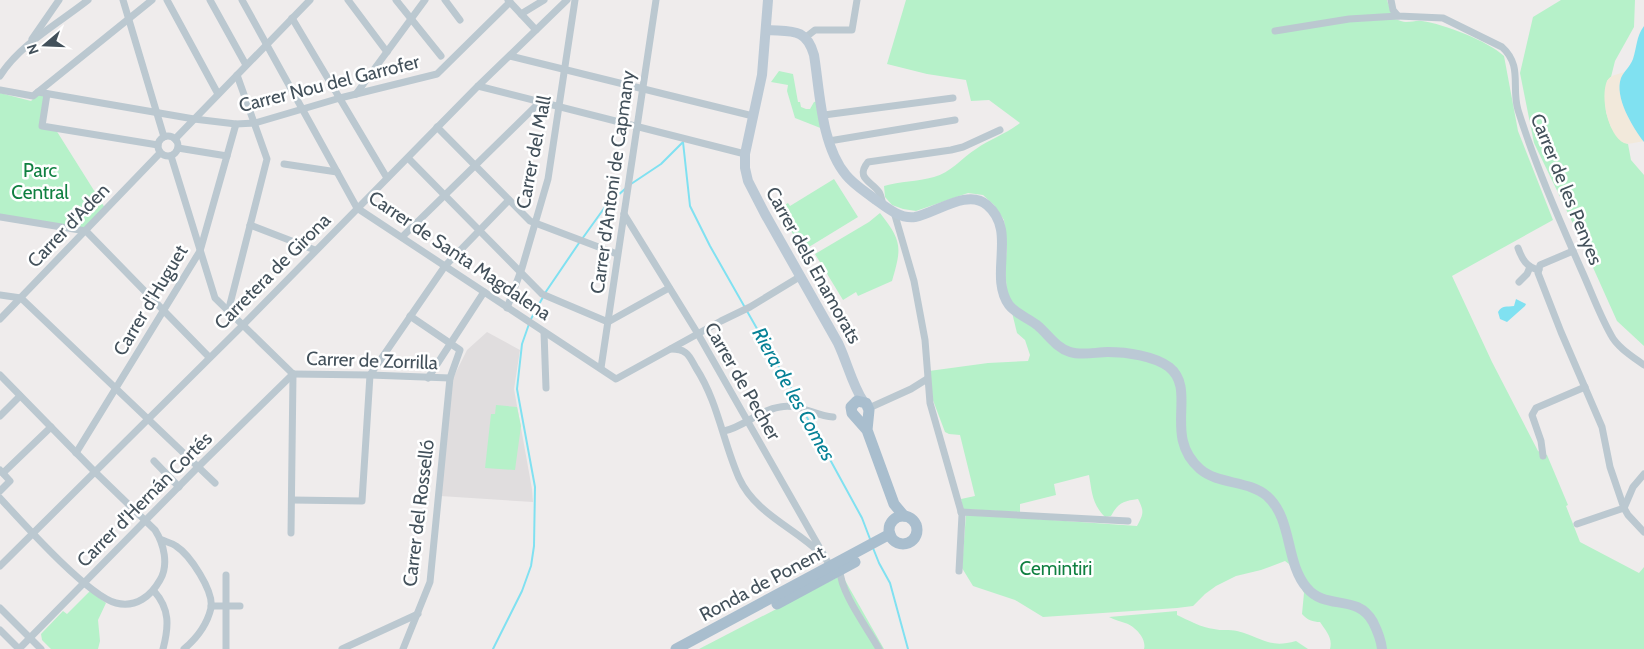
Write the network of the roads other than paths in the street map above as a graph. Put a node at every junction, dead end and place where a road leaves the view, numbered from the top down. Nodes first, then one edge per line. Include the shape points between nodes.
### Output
1 (49, 0) edge
2 (60, 0) edge
3 (88, 0) edge
4 (123, 0) edge
5 (152, 0) edge
6 (167, 0) edge
7 (210, 0) edge
8 (242, 0) edge
9 (310, 0) edge
10 (348, 0) edge
11 (396, 0) edge
12 (425, 0) edge
13 (444, 0) edge
14 (544, 0) edge
15 (567, 0) edge
16 (575, 0) edge
17 (656, 0) edge
18 (768, 0) edge
19 (857, 0) edge
20 (1391, 0) edge
21 (509, 1) edge
22 (55, 7) junction
23 (521, 14) junction
24 (1398, 16) junction
25 (129, 18) junction
26 (292, 18) junction
27 (411, 19) junction
28 (460, 20) dead end
29 (536, 30) junction
30 (766, 30) junction
31 (1275, 31) dead end
32 (806, 37) junction
33 (32, 40) junction
34 (267, 44) junction
35 (387, 52) junction
36 (441, 56) dead end
37 (510, 56) junction
38 (3, 64) edge
39 (246, 65) junction
40 (565, 69) junction
41 (237, 75) junction
42 (0, 76) edge
43 (478, 86) junction
44 (642, 88) junction
45 (0, 90) edge
46 (36, 94) junction
47 (47, 94) junction
48 (218, 94) junction
49 (356, 94) junction
50 (340, 98) junction
51 (953, 98) dead end
52 (540, 102) junction
53 (559, 106) junction
54 (302, 109) junction
55 (157, 111) junction
56 (824, 115) junction
57 (753, 116) junction
58 (194, 119) junction
59 (955, 120) dead end
60 (254, 122) junction
61 (236, 124) junction
62 (636, 125) junction
63 (437, 128) junction
64 (1000, 130) dead end
65 (164, 136) junction
66 (175, 139) junction
67 (829, 141) junction
68 (158, 145) junction
69 (178, 148) junction
70 (160, 153) junction
71 (745, 154) junction
72 (171, 156) junction
73 (227, 156) junction
74 (408, 158) junction
75 (284, 164) dead end
76 (475, 165) junction
77 (337, 172) junction
78 (387, 178) junction
79 (444, 195) junction
80 (509, 200) junction
81 (883, 205) junction
82 (358, 208) junction
83 (894, 212) junction
84 (624, 214) junction
85 (0, 217) edge
86 (535, 224) junction
87 (250, 225) junction
88 (479, 230) junction
89 (86, 231) junction
90 (402, 237) junction
91 (1518, 248) dead end
92 (315, 250) junction
93 (200, 251) junction
94 (1573, 251) junction
95 (617, 254) junction
96 (445, 266) junction
97 (1530, 267) junction
98 (1539, 270) junction
99 (520, 272) junction
100 (801, 276) junction
101 (1518, 282) dead end
102 (669, 288) junction
103 (484, 292) junction
104 (0, 294) edge
105 (21, 298) junction
106 (507, 308) junction
107 (163, 310) junction
108 (228, 312) junction
109 (410, 316) junction
110 (0, 319) edge
111 (608, 322) junction
112 (242, 326) junction
113 (544, 332) junction
114 (698, 334) junction
115 (450, 344) junction
116 (671, 349) junction
117 (209, 357) junction
118 (1644, 365) edge
119 (600, 368) junction
120 (293, 374) junction
121 (370, 374) junction
122 (0, 375) edge
123 (428, 378) junction
124 (450, 378) junction
125 (927, 379) junction
126 (1585, 387) junction
127 (546, 388) dead end
128 (115, 389) junction
129 (20, 396) junction
130 (862, 406) junction
131 (0, 416) edge
132 (833, 417) dead end
133 (149, 418) junction
134 (747, 421) junction
135 (51, 427) junction
136 (724, 431) junction
137 (76, 453) junction
138 (1543, 456) dead end
139 (154, 461) dead end
140 (199, 466) junction
141 (1, 472) edge
142 (95, 472) junction
143 (1644, 474) edge
144 (216, 483) dead end
145 (179, 487) junction
146 (0, 491) edge
147 (0, 498) edge
148 (292, 500) junction
149 (894, 504) junction
150 (1624, 508) junction
151 (961, 512) junction
152 (904, 516) junction
153 (146, 521) junction
154 (892, 521) junction
155 (1128, 521) dead end
156 (1577, 524) dead end
157 (1644, 532) edge
158 (33, 533) junction
159 (291, 534) dead end
160 (892, 537) junction
161 (162, 540) junction
162 (0, 566) edge
163 (834, 570) junction
164 (959, 571) dead end
165 (226, 575) dead end
166 (84, 582) junction
167 (154, 591) junction
168 (211, 606) junction
169 (227, 606) junction
170 (240, 606) dead end
171 (0, 608) edge
172 (418, 614) junction
173 (0, 630) edge
174 (30, 638) junction
175 (19, 649) edge
176 (41, 649) edge
177 (163, 649) edge
178 (184, 649) edge
179 (226, 649) edge
180 (342, 649) edge
181 (403, 649) edge
182 (676, 649) edge
183 (691, 649) edge
184 (879, 649) edge
185 (1382, 649) edge

1 - 22 street
2 - 22 street
3 - 33 street
4 - 25 street
5 - 25 street
6 - 48 street
7 - 39 street
8 - 34 street, Carrer de Santa Magdalena
9 - 26 street
10 - 35 street
11 - 27 street
12 - 27 street
13 - 28 street
14 - 23 street
15 - 29 street, Carretera de Girona
16 - 40 street, Carrer del Mall
17 - 44 street, Carrer d'Antoni de Capmany
18 - 30 main road, Carrer dels Enamorats
19 - 32 street via 852,30 815,30
20 - 24 street
21 - 23 street
21 - 49 street, Carrer Nou del Garrofer via 437,74
22 - 33 street
23 - 29 street
24 - 31 street via 1349,19
24 - 94 street, Carrer de les Penyes via 1443,18 1509,53 1516,72 1517,106 1527,138
25 - 46 street
25 - 55 street
26 - 34 street
26 - 50 street
27 - 35 street
27 - 36 street
29 - 37 street, Carretera de Girona
30 - 32 main road via 799,32
30 - 57 main road, Carrer dels Enamorats via 762,75
32 - 56 main road via 814,55
33 - 38 street
34 - 39 street
34 - 54 street, Carrer de Santa Magdalena
35 - 49 street
37 - 40 street
37 - 43 street, Carretera de Girona
38 - 42 street
39 - 41 street
40 - 44 street
40 - 53 street, Carrer del Mall
41 - 48 street
41 - 60 street
43 - 52 street
43 - 63 street, Carretera de Girona
44 - 57 street
44 - 62 street, Carrer d'Antoni de Capmany
45 - 46 street
46 - 47 street, Carrer Nou del Garrofer
47 - 55 street, Carrer Nou del Garrofer
47 - 68 street via 42,126
48 - 58 street
49 - 50 street, Carrer Nou del Garrofer
50 - 54 street, Carrer Nou del Garrofer
50 - 78 street
51 - 56 street
52 - 53 street
52 - 76 street
53 - 62 street
53 - 86 street, Carrer del Mall via 548,179
54 - 60 street, Carrer Nou del Garrofer
54 - 77 street, Carrer de Santa Magdalena
55 - 58 street, Carrer Nou del Garrofer
55 - 65 street
56 - 67 main road
57 - 71 main road, Carrer dels Enamorats
58 - 61 street, Carrer Nou del Garrofer
58 - 66 street
59 - 67 street
60 - 61 street, Carrer Nou del Garrofer
60 - 87 street via 267,159
61 - 73 street, Carrer d'Huguet
62 - 71 street
62 - 84 street, Carrer d'Antoni de Capmany
63 - 74 street, Carretera de Girona
63 - 76 street
64 - 81 street via 951,150 868,162 863,167 863,174 880,193
65 - 66 street
65 - 68 street
66 - 69 street
67 - 81 main road via 846,176
68 - 70 street
69 - 72 street
69 - 73 street
70 - 72 street
70 - 89 street, Carrer d'Aden
71 - 100 main road, Carrer dels Enamorats via 748,181
72 - 93 street
73 - 93 street, Carrer d'Huguet
74 - 78 street, Carretera de Girona
74 - 79 street
75 - 77 street
76 - 79 street
76 - 80 street
77 - 82 street, Carrer de Santa Magdalena
78 - 82 street, Carretera de Girona
79 - 88 street
79 - 90 street
80 - 86 street
80 - 88 street
81 - 83 main road
82 - 90 street, Carrer de Santa Magdalena
82 - 92 street, Carretera de Girona
83 - 125 street via 914,281 925,340
83 - 185 main road via 909,218 966,198 977,199 990,206 1002,230 1003,291 1012,308 1038,326 1052,341 1071,352 1126,354 1158,361 1169,367 1182,389 1182,438 1194,462 1212,476 1259,491 1268,498 1282,520 1299,577 1306,588 1321,598 1362,608 1375,626
84 - 95 street, Carrer d'Antoni de Capmany
84 - 102 street, Carrer de Pecher
85 - 89 street
86 - 95 street
86 - 99 street, Carrer del Mall
87 - 92 street
87 - 108 street
88 - 96 street
88 - 99 street
89 - 105 street, Carrer d'Aden
89 - 107 street
90 - 96 street, Carrer de Santa Magdalena
91 - 97 street
92 - 112 street, Carretera de Girona
93 - 107 street, Carrer d'Huguet
93 - 108 street via 214,298
94 - 98 street via 1540,265
94 - 118 street, Carrer de les Penyes via 1611,336
95 - 111 street, Carrer d'Antoni de Capmany
96 - 103 street, Carrer de Santa Magdalena
96 - 109 street
97 - 98 street
97 - 101 street
98 - 126 street via 1545,293
99 - 106 street, Carrer del Mall
99 - 111 street via 544,296
100 - 114 street
100 - 130 main road, Carrer dels Enamorats via 847,362
102 - 111 street
102 - 114 street, Carrer de Pecher
103 - 106 street, Carrer de Santa Magdalena
103 - 115 street
104 - 105 street
105 - 110 street, Carrer d'Aden
105 - 128 street
106 - 113 street, Carrer de Santa Magdalena
107 - 117 street
107 - 128 street, Carrer d'Huguet
108 - 112 street
109 - 115 street
109 - 121 street
111 - 119 street, Carrer d'Antoni de Capmany
112 - 117 street, Carretera de Girona
112 - 120 street
113 - 119 street, Carrer de Santa Magdalena
113 - 127 street
114 - 116 street
114 - 134 street, Carrer de Pecher
115 - 123 street
115 - 124 street, Carrer del Rosselló via 460,350
116 - 119 street, Carrer de Santa Magdalena via 616,379
116 - 136 street via 686,353 700,373
117 - 133 street, Carretera de Girona
120 - 121 street, Carrer de Zorrilla
120 - 140 street, Carrer d'Hernán Cortés
120 - 148 street
121 - 123 street, Carrer de Zorrilla
121 - 148 street via 362,501
122 - 129 street
123 - 124 street, Carrer de Zorrilla
124 - 172 street, Carrer del Rosselló via 430,582
125 - 130 street
125 - 151 street via 930,403
126 - 138 street via 1536,408 1532,415 1542,441
126 - 150 street via 1602,428 1610,467
128 - 133 street
128 - 137 street, Carrer d'Huguet
129 - 131 street
129 - 135 street
130 - 149 main road via 867,430
132 - 134 street via 781,406
133 - 140 street
133 - 142 street, Carretera de Girona
134 - 136 street
134 - 163 street, Carrer de Pecher
135 - 137 street
135 - 141 street
136 - 163 street via 746,490 767,514 812,545
137 - 142 street
139 - 145 street
140 - 144 street
140 - 145 street, Carrer d'Hernán Cortés
141 - 146 street via 10,481
142 - 153 street
142 - 158 street, Carretera de Girona
143 - 150 street via 1633,487
145 - 153 street, Carrer d'Hernán Cortés
147 - 158 street
148 - 159 street
149 - 152 main road
149 - 154 main road
150 - 156 street
150 - 157 street
151 - 155 street
151 - 164 street
152 - 154 main road
152 - 160 main road via 914,522 916,536 905,544
153 - 161 street
153 - 166 street, Carrer d'Hernán Cortés
154 - 160 main road
158 - 162 street, Carretera de Girona
158 - 166 street
160 - 163 main road
161 - 167 street via 165,560 162,577
161 - 168 street via 176,546 196,566 205,582
163 - 182 main road, Ronda de Ponent
163 - 183 main road
163 - 184 street, Carrer de Pecher
165 - 169 street
166 - 167 street via 115,603 142,600
166 - 174 street, Carrer d'Hernán Cortés
167 - 177 street via 167,611
168 - 169 street
168 - 178 street via 203,629
169 - 170 street
169 - 179 street
171 - 174 street
172 - 180 street
172 - 181 street, Carrer del Rosselló
173 - 175 street
174 - 175 street, Carrer d'Hernán Cortés
174 - 176 street

